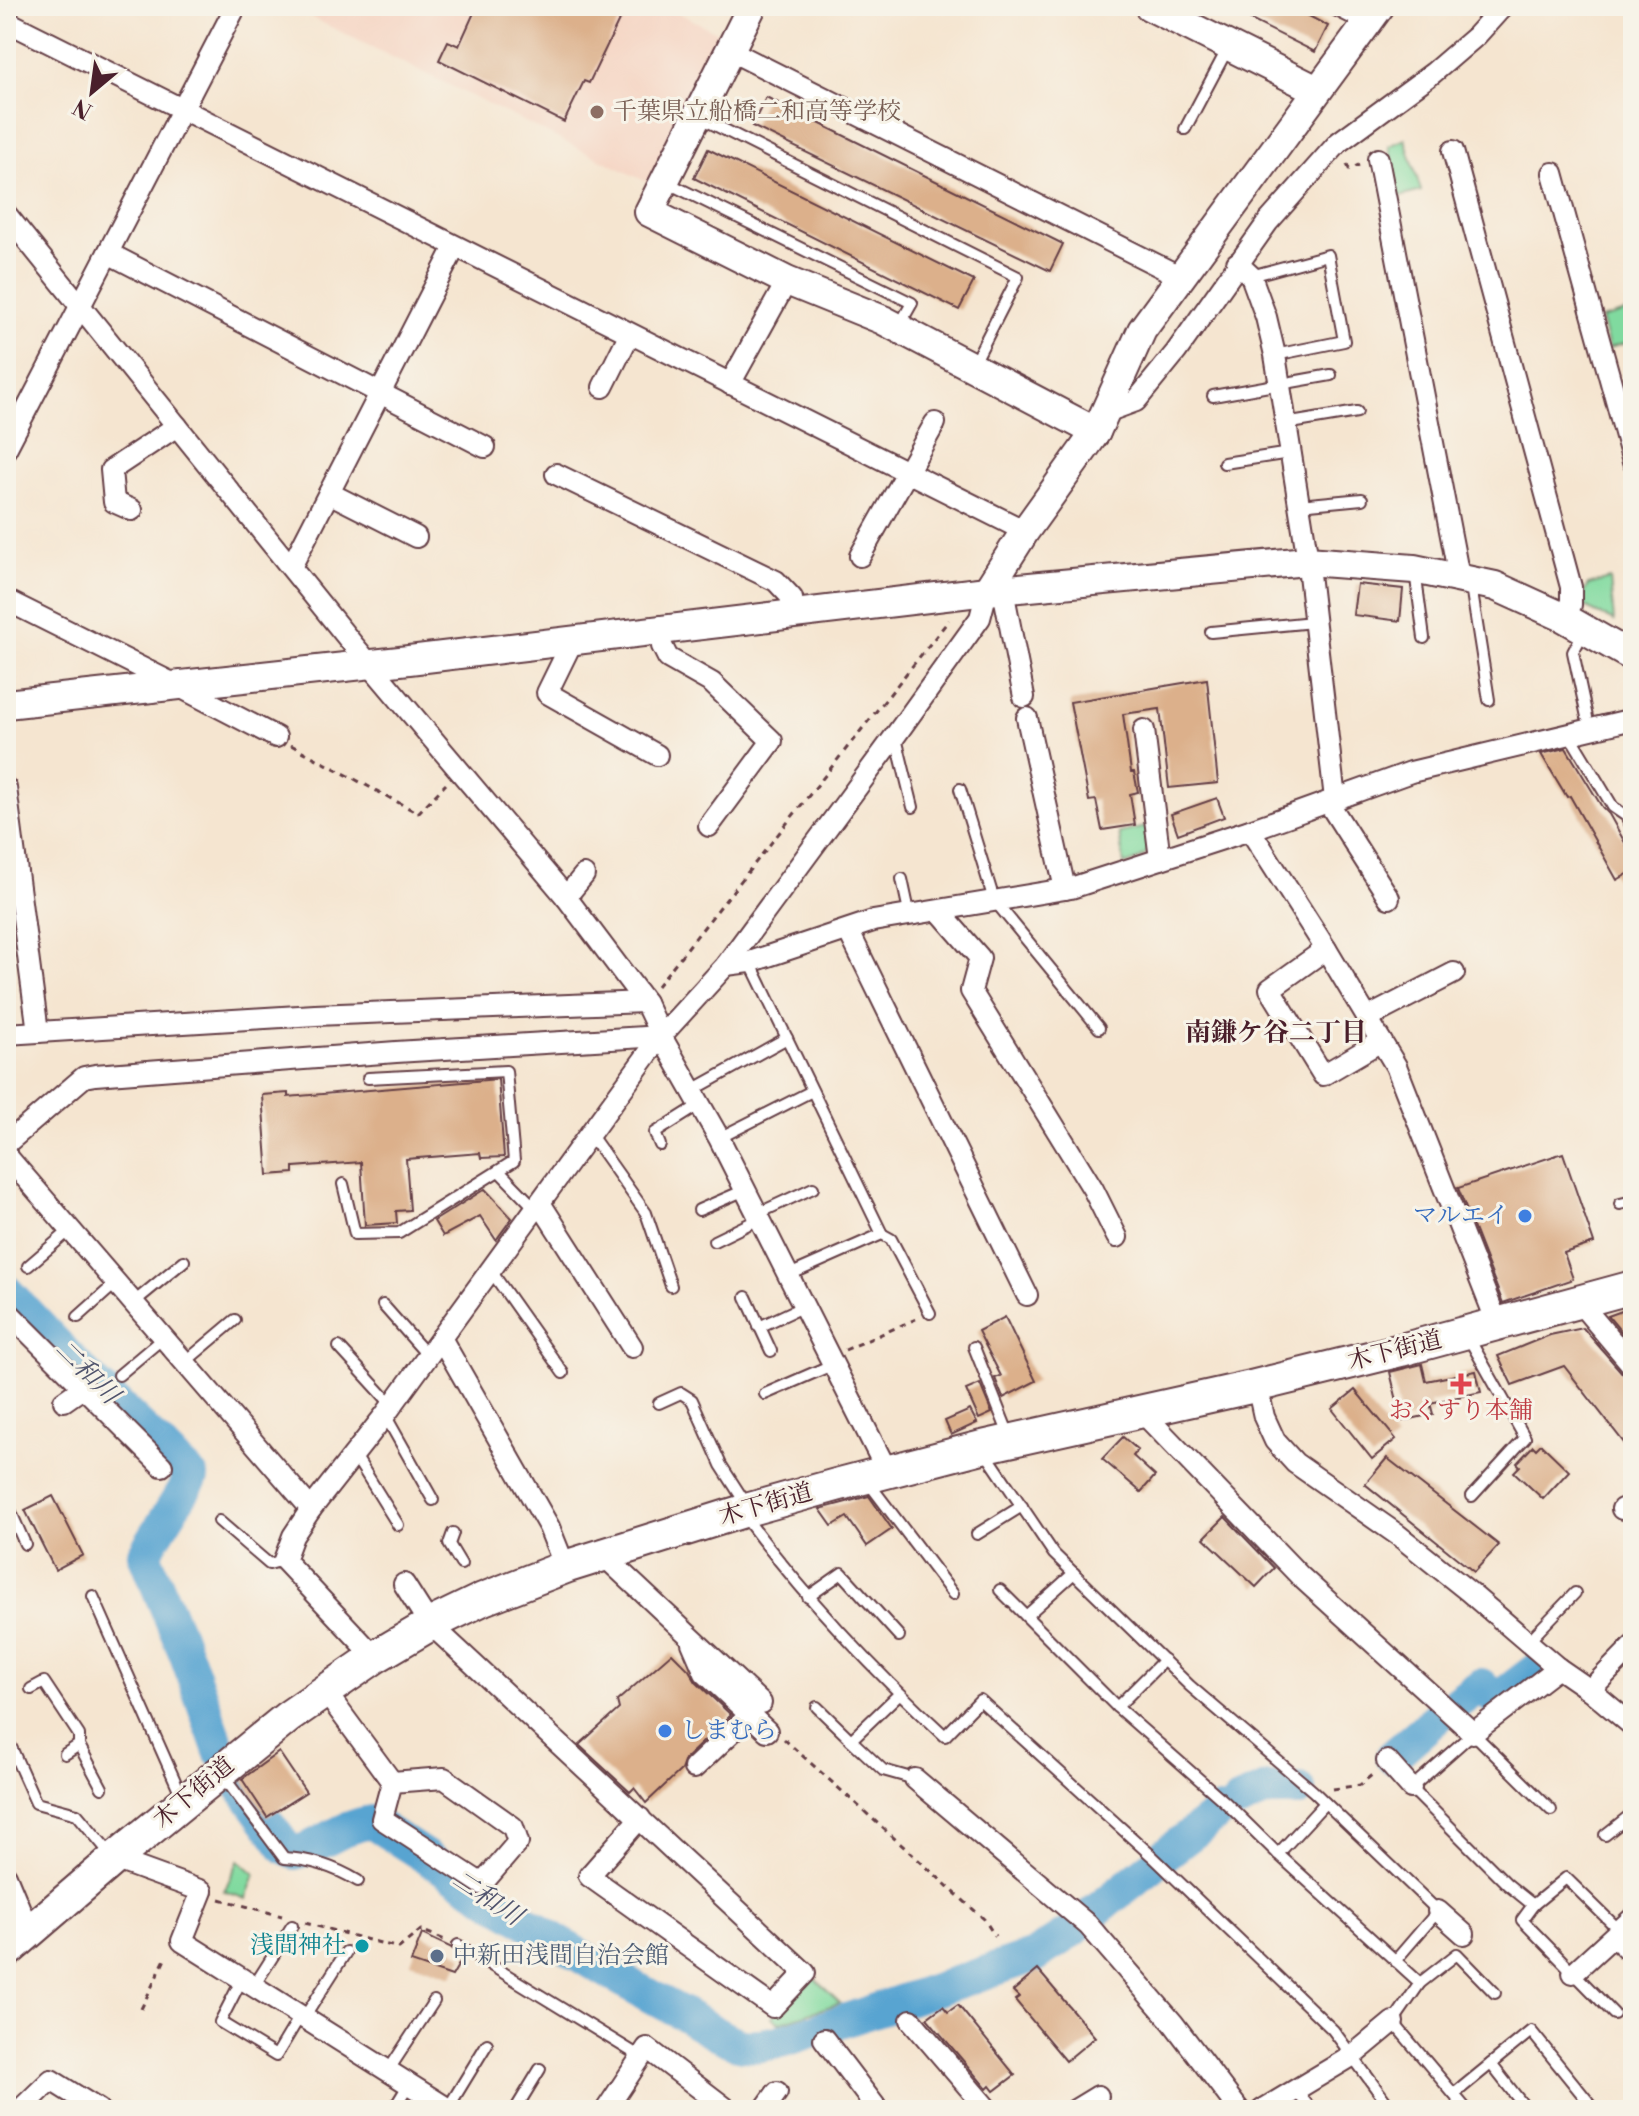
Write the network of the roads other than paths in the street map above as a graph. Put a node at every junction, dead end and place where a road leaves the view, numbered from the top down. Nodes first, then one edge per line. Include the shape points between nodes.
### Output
1 (236, 6) edge
2 (752, 6) edge
3 (1149, 6) edge
4 (1338, 6) edge
5 (1494, 10) edge
6 (1374, 14) edge
7 (6, 21) edge
8 (1229, 46) junction
9 (731, 51) junction
10 (1317, 90) junction
11 (183, 108) junction
12 (699, 117) junction
13 (1185, 129) dead end
14 (1453, 151) dead end
15 (1378, 159) road end
16 (1553, 173) dead end
17 (665, 181) junction
18 (6, 214) edge
19 (455, 247) junction
20 (108, 253) junction
21 (1244, 270) junction
22 (1181, 277) junction
23 (787, 281) junction
24 (80, 305) junction
25 (898, 327) junction
26 (629, 335) junction
27 (1275, 355) junction
28 (972, 367) junction
29 (1331, 375) dead end
30 (730, 384) junction
31 (1279, 384) junction
32 (603, 387) dead end
33 (380, 394) junction
34 (1213, 396) dead end
35 (1357, 412) dead end
36 (1101, 422) junction
37 (935, 423) dead end
38 (1285, 424) junction
39 (177, 426) junction
40 (485, 447) dead end
41 (6, 449) edge
42 (1290, 453) junction
43 (1633, 462) edge
44 (1224, 463) dead end
45 (908, 471) junction
46 (556, 474) dead end
47 (329, 493) junction
48 (1362, 499) dead end
49 (1299, 505) junction
50 (132, 510) dead end
51 (1025, 531) junction
52 (416, 537) dead end
53 (860, 556) dead end
54 (1307, 561) junction
55 (291, 567) junction
56 (1414, 569) junction
57 (1464, 578) junction
58 (995, 590) junction
59 (6, 600) edge
60 (788, 615) junction
61 (1313, 622) junction
62 (1574, 623) junction
63 (660, 630) junction
64 (1211, 632) dead end
65 (1424, 638) dead end
66 (573, 640) junction
67 (1633, 657) edge
68 (371, 664) junction
69 (178, 686) junction
70 (1489, 700) dead end
71 (6, 704) edge
72 (1587, 717) dead end
73 (1633, 719) edge
74 (1144, 730) dead end
75 (1568, 733) junction
76 (895, 736) junction
77 (276, 737) road end
78 (657, 755) dead end
79 (6, 788) edge
80 (960, 789) dead end
81 (1331, 801) junction
82 (913, 807) dead end
83 (709, 826) dead end
84 (1633, 829) edge
85 (1250, 830) junction
86 (1160, 859) junction
87 (584, 875) dead end
88 (902, 879) dead end
89 (1065, 889) junction
90 (566, 897) junction
91 (1389, 898) dead end
92 (994, 900) junction
93 (939, 911) junction
94 (910, 916) junction
95 (848, 930) junction
96 (1326, 949) junction
97 (750, 962) junction
98 (726, 965) junction
99 (1454, 973) dead end
100 (645, 1002) junction
101 (1367, 1018) junction
102 (1099, 1028) dead end
103 (38, 1032) junction
104 (6, 1034) edge
105 (661, 1036) junction
106 (787, 1038) junction
107 (1381, 1041) junction
108 (368, 1078) dead end
109 (812, 1091) junction
110 (697, 1097) junction
111 (590, 1134) junction
112 (719, 1138) junction
113 (6, 1144) edge
114 (660, 1145) dead end
115 (6, 1155) edge
116 (499, 1171) junction
117 (343, 1184) dead end
118 (813, 1188) dead end
119 (745, 1190) junction
120 (1633, 1201) edge
121 (1620, 1204) dead end
122 (538, 1206) junction
123 (699, 1210) dead end
124 (758, 1217) junction
125 (70, 1230) junction
126 (882, 1234) junction
127 (1117, 1237) dead end
128 (714, 1241) dead end
129 (184, 1261) dead end
130 (28, 1266) dead end
131 (491, 1271) junction
132 (789, 1275) junction
133 (116, 1283) junction
134 (671, 1286) dead end
135 (1633, 1287) edge
136 (1027, 1295) dead end
137 (746, 1297) dead end
138 (133, 1303) junction
139 (1580, 1303) junction
140 (383, 1305) dead end
141 (804, 1306) junction
142 (6, 1310) edge
143 (930, 1313) road end
144 (78, 1317) dead end
145 (235, 1320) dead end
146 (1498, 1325) junction
147 (759, 1327) junction
148 (1466, 1333) junction
149 (163, 1338) junction
150 (441, 1338) junction
151 (339, 1347) dead end
152 (632, 1347) dead end
153 (974, 1347) dead end
154 (771, 1351) dead end
155 (428, 1356) junction
156 (832, 1360) junction
157 (184, 1363) junction
158 (1633, 1366) edge
159 (563, 1373) dead end
160 (119, 1375) dead end
161 (1257, 1385) junction
162 (84, 1387) junction
163 (765, 1394) dead end
164 (64, 1401) dead end
165 (659, 1403) dead end
166 (388, 1410) junction
167 (1141, 1411) junction
168 (996, 1444) junction
169 (354, 1454) junction
170 (162, 1466) dead end
171 (876, 1474) junction
172 (1472, 1496) dead end
173 (433, 1500) dead end
174 (6, 1501) edge
175 (1022, 1506) junction
176 (311, 1509) junction
177 (745, 1510) junction
178 (219, 1521) dead end
179 (398, 1525) dead end
180 (453, 1533) dead end
181 (977, 1534) dead end
182 (25, 1544) dead end
183 (603, 1555) junction
184 (284, 1560) junction
185 (461, 1564) dead end
186 (568, 1566) junction
187 (1074, 1573) junction
188 (404, 1584) dead end
189 (1000, 1590) dead end
190 (1575, 1593) dead end
191 (953, 1594) dead end
192 (93, 1596) dead end
193 (808, 1597) junction
194 (1026, 1616) junction
195 (431, 1624) junction
196 (899, 1636) dead end
197 (1632, 1648) edge
198 (375, 1657) junction
199 (1545, 1657) junction
200 (1164, 1660) junction
201 (1593, 1686) junction
202 (31, 1689) dead end
203 (325, 1691) junction
204 (899, 1694) junction
205 (817, 1707) dead end
206 (1117, 1707) junction
207 (756, 1709) junction
208 (1633, 1726) edge
209 (767, 1731) road end
210 (1473, 1733) junction
211 (851, 1740) junction
212 (79, 1745) junction
213 (11, 1747) dead end
214 (65, 1754) dead end
215 (1387, 1761) road end
216 (694, 1768) dead end
217 (219, 1771) junction
218 (915, 1779) joint
219 (392, 1782) junction
220 (102, 1788) dead end
221 (1411, 1788) junction
222 (184, 1801) junction
223 (1325, 1803) junction
224 (1551, 1810) dead end
225 (1633, 1813) edge
226 (640, 1818) junction
227 (1605, 1835) dead end
228 (1278, 1854) junction
229 (114, 1859) junction
230 (6, 1876) edge
231 (358, 1881) dead end
232 (1533, 1905) junction
233 (1438, 1911) junction
234 (294, 1923) road end
235 (1620, 1929) edge
236 (1464, 1934) dead end
237 (18, 1942) edge
238 (458, 1945) road end
239 (346, 1952) dead end
240 (1395, 1961) junction
241 (1633, 1962) edge
242 (1573, 1973) junction
243 (248, 1983) junction
244 (1420, 1983) junction
245 (1495, 1993) dead end
246 (434, 2001) dead end
247 (1614, 2014) dead end
248 (302, 2017) junction
249 (911, 2020) dead end
250 (1393, 2022) junction
251 (824, 2039) dead end
252 (487, 2044) dead end
253 (1352, 2056) junction
254 (641, 2057) junction
255 (1491, 2064) junction
256 (540, 2069) dead end
257 (388, 2071) junction
258 (409, 2084) junction
259 (1294, 2089) junction
260 (777, 2092) dead end
261 (1454, 2094) junction
262 (1098, 2096) dead end
263 (449, 2109) edge
264 (1591, 2109) edge
265 (20, 2110) edge
266 (99, 2110) edge
267 (393, 2110) edge
268 (515, 2110) edge
269 (606, 2110) edge
270 (728, 2110) edge
271 (764, 2110) edge
272 (878, 2110) edge
273 (988, 2110) edge
274 (1075, 2110) edge
275 (1239, 2110) edge
276 (1262, 2110) edge
277 (1312, 2110) edge
278 (1392, 2110) edge
279 (1467, 2110) edge
280 (1527, 2110) edge

1 - 11 street
2 - 9 street
3 - 8 street
4 - 6 street
5 - 21 street via 1476,36 1433,73 1339,142 1268,222
6 - 10 street
7 - 11 street
8 - 10 street
8 - 13 lane
9 - 12 street
9 - 22 street
10 - 22 street
11 - 19 street
11 - 20 street
12 - 17 street
12 - 28 lane via 1018,277
14 - 62 street via 1571,587
15 - 57 street
16 - 43 street
17 - 23 street via 649,212
17 - 25 lane via 912,303
18 - 24 street
19 - 26 street
19 - 33 street
20 - 24 street
20 - 33 street
21 - 27 street via 1266,317
21 - 27 lane via 1328,255 1344,341
21 - 36 street via 1136,401
22 - 36 street via 1142,330
23 - 25 street
23 - 30 street
24 - 39 street
24 - 41 street
25 - 28 street
26 - 30 street
26 - 32 street
27 - 31 street
28 - 36 street
29 - 31 lane
30 - 45 street
31 - 34 lane
31 - 38 street
33 - 40 street
33 - 47 street
35 - 38 lane
36 - 51 street
37 - 45 street
38 - 42 street
39 - 50 street via 111,470 114,502
39 - 55 street
42 - 44 lane
42 - 49 street
45 - 51 street
45 - 53 street
46 - 60 street via 776,581 792,598
47 - 52 street
47 - 55 street
48 - 49 lane
49 - 54 street
51 - 58 street
54 - 56 street
54 - 58 street
54 - 61 street
55 - 68 street
56 - 57 street
56 - 65 lane
57 - 62 street via 1495,586
57 - 70 lane
58 - 60 street
58 - 76 street
58 - 89 street
59 - 69 street
60 - 63 street
61 - 64 lane
61 - 81 street
62 - 67 street
62 - 72 lane via 1573,652
63 - 66 street
63 - 83 street via 668,658 712,683 772,741
66 - 68 street
66 - 78 street via 547,693
68 - 69 street
68 - 90 street
69 - 71 street
69 - 77 street
73 - 75 street
74 - 86 street
75 - 81 street via 1411,772
75 - 84 lane via 1613,807
76 - 82 lane
76 - 98 street
79 - 103 street
80 - 92 lane
81 - 85 street
81 - 91 street
85 - 86 street
85 - 96 street
86 - 89 street
87 - 90 street
88 - 94 lane
89 - 92 street
90 - 100 street
92 - 93 street
92 - 102 lane
93 - 94 street
93 - 127 street via 980,958 971,991
94 - 95 street
95 - 97 street
95 - 136 street
96 - 101 street
96 - 107 street via 1270,989 1323,1075
97 - 98 street
97 - 106 lane
98 - 105 street
99 - 101 street
100 - 103 street
100 - 105 street
101 - 107 street
103 - 104 street
105 - 110 street
105 - 111 street
105 - 113 street via 95,1075 84,1077
106 - 109 lane
106 - 110 lane
107 - 146 street via 1396,1066
108 - 116 lane via 506,1071 514,1161
109 - 112 lane
109 - 126 lane
110 - 112 street
110 - 114 lane via 655,1133
111 - 122 street
111 - 134 lane via 646,1213
112 - 119 street
115 - 125 street
116 - 117 lane via 399,1233 355,1234
116 - 122 lane
118 - 124 lane
119 - 123 lane
119 - 124 street
120 - 121 lane
122 - 131 street
122 - 152 street
124 - 128 lane
124 - 132 street
125 - 130 lane
125 - 133 street
126 - 132 lane
126 - 143 lane via 891,1239
129 - 138 lane
131 - 150 street
131 - 159 lane
132 - 141 street
133 - 138 street
133 - 144 lane
135 - 139 main road, 木下街道
137 - 147 lane
138 - 149 street
139 - 146 main road, 木下街道
139 - 158 street
140 - 155 lane
141 - 147 lane
141 - 156 street
142 - 162 street
145 - 157 lane
146 - 148 main road, 木下街道
147 - 154 lane
148 - 161 main road, 木下街道
148 - 172 lane via 1525,1438
149 - 157 street
149 - 160 lane
150 - 155 street
150 - 186 street
151 - 166 lane
153 - 168 lane
155 - 166 street
156 - 163 lane
156 - 171 street
157 - 176 street
161 - 167 main road, 木下街道
161 - 199 street via 1275,1441 1295,1463 1398,1535
162 - 164 street
162 - 170 street
165 - 177 lane via 681,1393 692,1400
166 - 169 street
166 - 173 lane
167 - 168 main road, 木下街道
167 - 210 street via 1301,1577
168 - 171 main road, 木下街道
168 - 175 lane
169 - 176 street
169 - 179 lane
171 - 177 main road, 木下街道
171 - 191 lane
174 - 182 lane
175 - 181 lane
175 - 187 lane via 1054,1554
176 - 184 street
177 - 183 main road, 木下街道
177 - 193 lane
178 - 184 lane via 269,1564
180 - 185 lane via 449,1544
183 - 186 main road, 木下街道
183 - 207 street via 689,1636 705,1673
184 - 198 street
186 - 195 main road, 木下街道
187 - 194 lane
187 - 200 lane
188 - 195 street
189 - 194 lane
190 - 199 lane
192 - 222 lane
193 - 196 lane via 842,1573
193 - 204 lane
194 - 206 lane
195 - 198 main road, 木下街道
195 - 226 street
197 - 201 street
198 - 203 main road, 木下街道
199 - 201 street
199 - 210 street
200 - 206 lane
200 - 223 lane
201 - 208 street
202 - 212 lane via 44,1682 79,1735
203 - 217 main road, 木下街道
203 - 219 street
204 - 211 lane
204 - 253 lane via 945,1736 980,1700 1152,1856 1333,2030
205 - 211 lane
206 - 228 lane
207 - 209 street
207 - 216 street
210 - 221 lane
210 - 224 lane
211 - 218 lane via 883,1770
212 - 214 lane
212 - 220 lane
213 - 229 lane via 36,1803 77,1814
215 - 221 street
217 - 222 main road, 木下街道
217 - 231 lane via 284,1858 338,1869
218 - 275 street via 1088,1925
219 - 219 street via 382,1819 482,1884 518,1842 513,1827 444,1778
221 - 232 lane
222 - 229 main road, 木下街道
223 - 228 lane
223 - 233 lane
225 - 227 lane
226 - 226 street via 805,1973 773,2007 589,1876
228 - 240 lane
229 - 237 main road, 木下街道
229 - 243 street via 202,1891 182,1941
230 - 237 street
232 - 235 lane via 1566,1878
232 - 242 lane via 1522,1920
233 - 236 street
233 - 240 lane
234 - 243 lane
235 - 241 lane
235 - 242 street
238 - 254 lane
239 - 248 lane
240 - 244 lane
242 - 247 lane
243 - 248 street
243 - 248 lane via 220,2022 276,2056
244 - 245 lane via 1457,1954
244 - 250 lane
246 - 257 lane
248 - 257 street
249 - 273 street
250 - 253 street
250 - 261 lane
251 - 272 street
252 - 263 lane
253 - 259 street
253 - 278 lane
254 - 269 street
254 - 270 street via 647,2048
255 - 261 lane
255 - 264 lane via 1531,2031
255 - 280 lane
256 - 268 lane
257 - 258 street
258 - 263 street
258 - 267 lane
259 - 276 street
259 - 277 lane
260 - 271 street
261 - 279 lane
262 - 274 street
265 - 266 street via 51,2080

